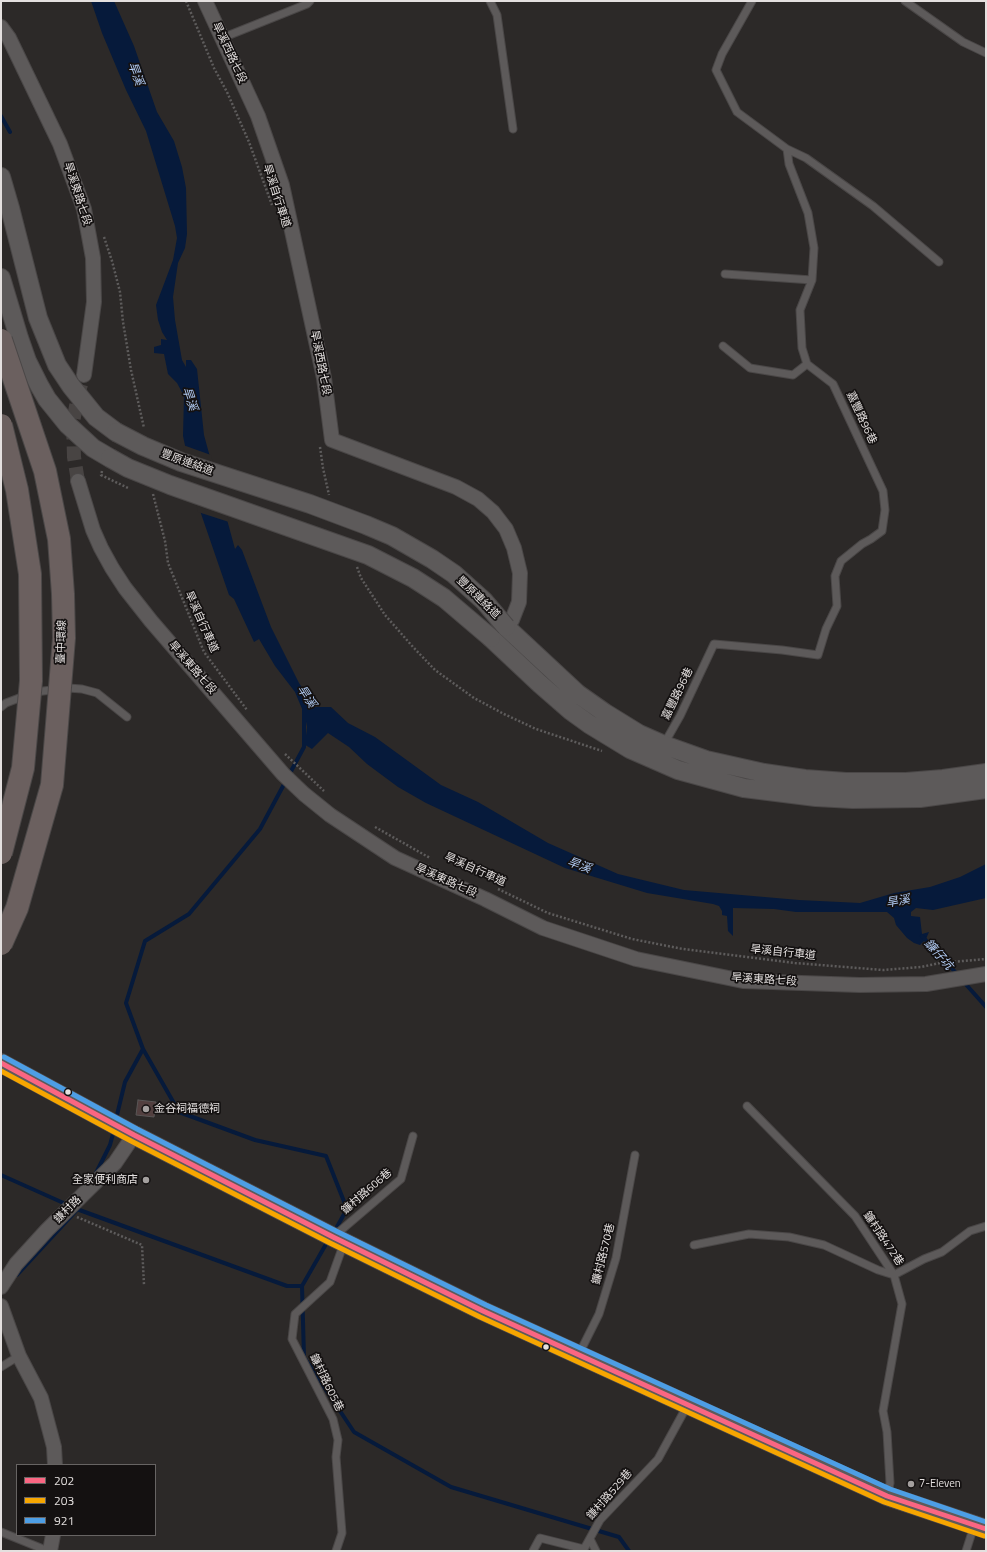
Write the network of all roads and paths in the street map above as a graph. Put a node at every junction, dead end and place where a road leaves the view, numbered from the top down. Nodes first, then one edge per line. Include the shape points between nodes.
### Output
1 (186, 1) edge
2 (205, 1) edge
3 (310, 1) edge
4 (490, 1) edge
5 (752, 1) edge
6 (905, 1) edge
7 (1, 27) edge
8 (222, 38) junction
9 (986, 53) edge
10 (514, 129) dead end
11 (787, 149) junction
12 (1, 176) edge
13 (274, 212) dead end
14 (939, 262) dead end
15 (725, 274) dead end
16 (1, 278) edge
17 (812, 280) junction
18 (1, 340) edge
19 (723, 346) dead end
20 (807, 364) junction
21 (84, 375) tunnel mouth
22 (1, 425) edge
23 (101, 475) dead end
24 (78, 480) tunnel mouth
25 (128, 488) dead end
26 (152, 488) dead end
27 (506, 627) junction
28 (1, 706) edge
29 (248, 711) dead end
30 (127, 717) dead end
31 (664, 745) junction
32 (281, 750) dead end
33 (986, 773) edge
34 (986, 789) edge
35 (326, 793) dead end
36 (370, 824) dead end
37 (1, 853) edge
38 (432, 859) dead end
39 (494, 887) dead end
40 (1, 944) edge
41 (986, 959) edge
42 (986, 974) edge
43 (1, 1063) edge
44 (747, 1106) dead end
45 (134, 1135) junction
46 (413, 1136) dead end
47 (635, 1155) dead end
48 (65, 1212) junction
49 (986, 1226) edge
50 (339, 1240) junction
51 (694, 1246) dead end
52 (894, 1276) junction
53 (144, 1285) dead end
54 (1, 1288) edge
55 (1, 1306) edge
56 (578, 1354) junction
57 (19, 1356) junction
58 (1, 1367) edge
59 (687, 1406) junction
60 (55, 1464) edge
61 (887, 1496) junction
62 (980, 1528) edge
63 (1, 1532) edge
64 (53, 1536) edge
65 (590, 1539) junction
66 (49, 1551) edge
67 (336, 1551) edge
68 (533, 1551) edge
69 (596, 1551) edge
70 (966, 1551) edge

1 - 13 path, 旱溪自行車道 via 249,142
2 - 8 street, 旱溪西路七段
3 - 8 lane
4 - 10 lane via 497,15
5 - 11 lane via 722,54 716,70 737,112
6 - 9 lane via 963,42
7 - 21 street, 旱溪東路七段 via 9,38 60,144 84,209 93,258 94,302
8 - 27 street, 旱溪西路七段 via 258,116 282,185 324,378 332,440 456,487 478,499 493,512 506,529 520,573 519,602 512,620
11 - 14 lane via 806,158 873,206
11 - 17 lane via 789,164 808,214 814,248
12 - 27 street, 豐原連絡道, bridge via 38,318 57,365 70,386 96,416 116,432 180,462 310,504 392,536 454,574 484,601
15 - 17 lane
16 - 34 street, 豐原連絡道, bridge via 21,344 39,386 68,424 93,448 128,468 368,555 418,581 444,598 571,711 630,749 678,770 744,788 816,797 920,798
17 - 20 lane via 800,310 802,348
18 - 40 highway, 臺中環線, bridge via 45,471 51,498 59,539 64,638 52,784 17,908
19 - 20 lane via 750,368 793,375
20 - 31 lane, 嘉豐路96巷 via 833,384 883,491 885,510 882,531 841,561 835,576 837,606 818,655 714,644
22 - 37 highway, bridge via 17,490 30,574 31,674 23,768
23 - 25 path
24 - 42 street, 旱溪東路七段 via 93,530 105,554 125,588 151,621 283,774 330,815 395,858 542,928 636,959 743,981 860,985 926,984
26 - 29 path, 旱溪自行車道 via 168,563 204,652
27 - 31 street, 豐原連絡道 via 578,694 623,725
28 - 30 lane via 35,692 82,689 97,693
31 - 33 street, 豐原連絡道 via 735,767 805,779 906,782
32 - 35 path
36 - 38 path, 旱溪自行車道
39 - 41 path, 旱溪自行車道 via 548,913 632,939 683,949 795,963 882,970
43 - 45 street
44 - 52 lane, 鐮村路472巷 via 855,1216
45 - 48 street, 鎌村路 via 115,1163
45 - 50 street
46 - 50 lane, 鐮村路606巷 via 401,1179
47 - 56 lane, 鐮村路570巷 via 616,1258 599,1314
48 - 53 path via 142,1246
48 - 54 street, 鎌村路 via 16,1264
49 - 52 lane via 970,1231 942,1252
50 - 56 street via 483,1311
50 - 67 lane, 鐮村路605巷 via 330,1282 295,1314 292,1339 332,1419 338,1440 336,1457 342,1533
51 - 52 lane via 749,1234 789,1237 824,1245
52 - 61 lane, 鐮村路472巷 via 902,1304 883,1411 890,1483
55 - 57 street
56 - 59 street
57 - 58 lane
57 - 60 street via 41,1398 54,1447
59 - 61 street
59 - 65 lane, 鎌村路529巷 via 658,1459 600,1520
61 - 62 street
62 - 70 lane
63 - 66 lane
64 - 66 street
65 - 68 lane via 584,1549 540,1538
65 - 69 lane

